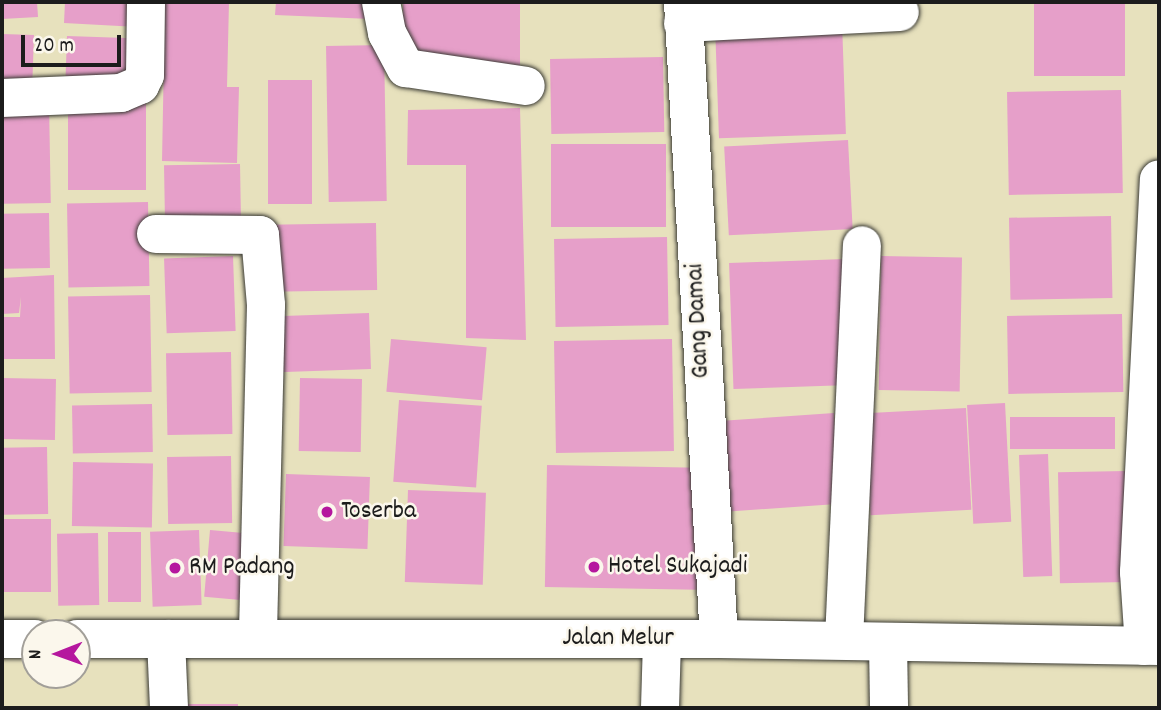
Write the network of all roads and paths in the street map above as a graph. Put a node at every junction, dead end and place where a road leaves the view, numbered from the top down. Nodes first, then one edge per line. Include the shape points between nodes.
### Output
1 (146, 2) edge
2 (381, 2) edge
3 (683, 12) edge
4 (900, 12) dead end
5 (526, 86) dead end
6 (2, 98) edge
7 (1159, 180) edge
8 (156, 234) dead end
9 (862, 245) dead end
10 (258, 637) junction
11 (2, 639) edge
12 (21, 639) edge
13 (91, 639) edge
14 (166, 639) junction
15 (719, 639) junction
16 (662, 640) junction
17 (844, 640) junction
18 (888, 642) junction
19 (1152, 646) edge
20 (169, 708) edge
21 (660, 708) edge
22 (889, 708) edge

1 - 6 street via 145,75 140,85 121,93
2 - 5 street via 392,45 406,68
3 - 4 street
3 - 15 street, Gang Damai
7 - 19 street via 1139,572
8 - 10 street via 260,235 266,305
9 - 17 street
10 - 14 street, Jalan Melur
10 - 16 street, Jalan Melur
11 - 12 street
13 - 14 street, Jalan Melur
14 - 20 street
15 - 16 street, Jalan Melur
15 - 17 street, Jalan Melur
16 - 21 street
17 - 18 street, Jalan Melur
18 - 19 street, Jalan Melur
18 - 22 street

